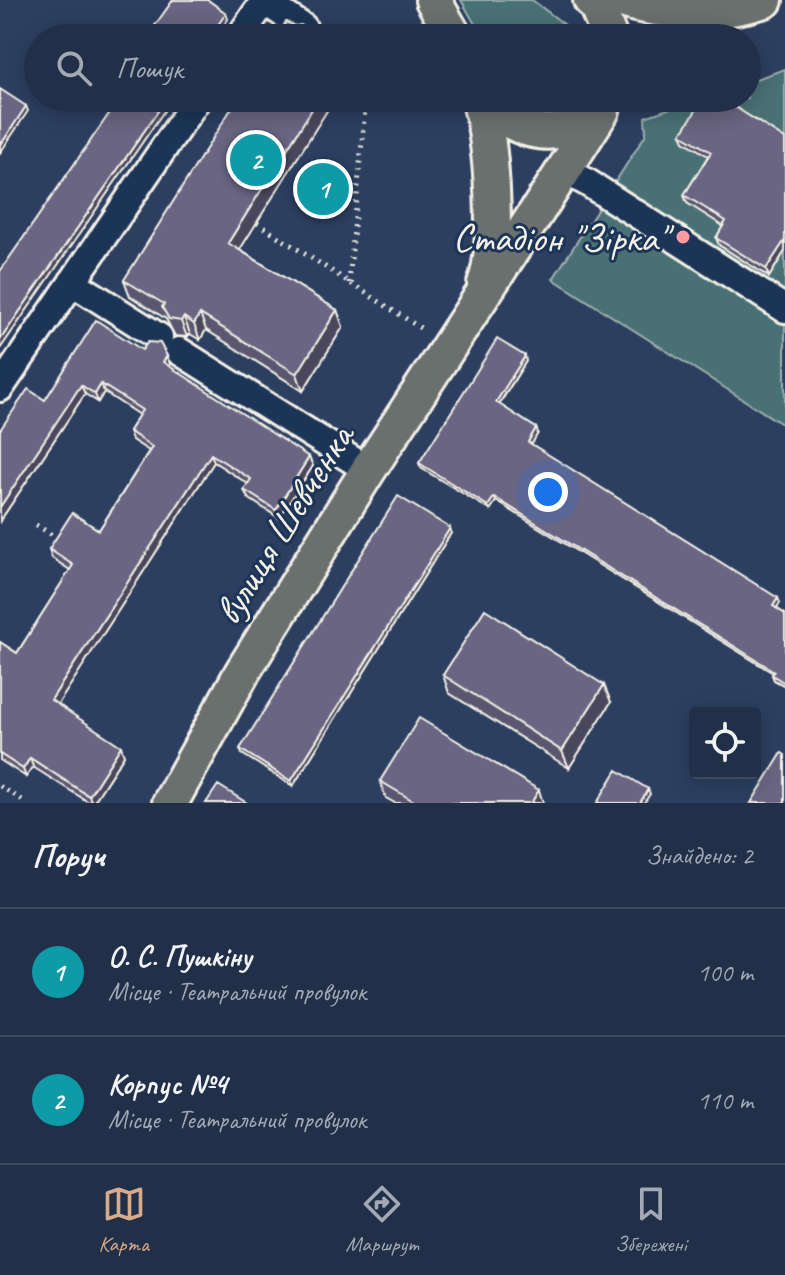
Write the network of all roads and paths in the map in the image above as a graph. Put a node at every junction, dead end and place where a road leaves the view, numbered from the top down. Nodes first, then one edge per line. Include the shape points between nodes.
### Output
1 (264, 0) edge
2 (433, 0) edge
3 (591, 0) edge
4 (621, 0) edge
5 (765, 0) edge
6 (784, 0) edge
7 (248, 24) edge
8 (299, 24) edge
9 (447, 24) edge
10 (604, 24) edge
11 (730, 24) edge
12 (188, 112) edge
13 (365, 112) edge
14 (484, 112) edge
15 (495, 112) edge
16 (596, 112) edge
17 (601, 112) edge
18 (564, 170) junction
19 (257, 223) edge
20 (72, 282) junction
21 (349, 283) junction
22 (479, 298) junction
23 (785, 309) edge
24 (432, 336) dead end
25 (0, 388) edge
26 (367, 472) junction
27 (36, 525) dead end
28 (63, 541) edge
29 (0, 786) edge
30 (27, 803) edge
31 (170, 803) edge

1 - 7 street
1 - 8 street
2 - 9 main road
3 - 10 main road
4 - 5 main road via 698,12
6 - 11 main road
12 - 20 street
13 - 21 path
14 - 22 main road, вулиця Шевченка via 492,200 488,275
15 - 16 main road via 524,129 551,132 578,127
17 - 18 main road, вулиця Шевченка
18 - 22 main road, вулиця Шевченка
18 - 23 street
19 - 21 path
20 - 25 street
20 - 26 street
21 - 24 path
22 - 26 main road, вулиця Шевченка
26 - 31 main road, вулиця Шевченка via 243,671
27 - 28 path
29 - 30 path

